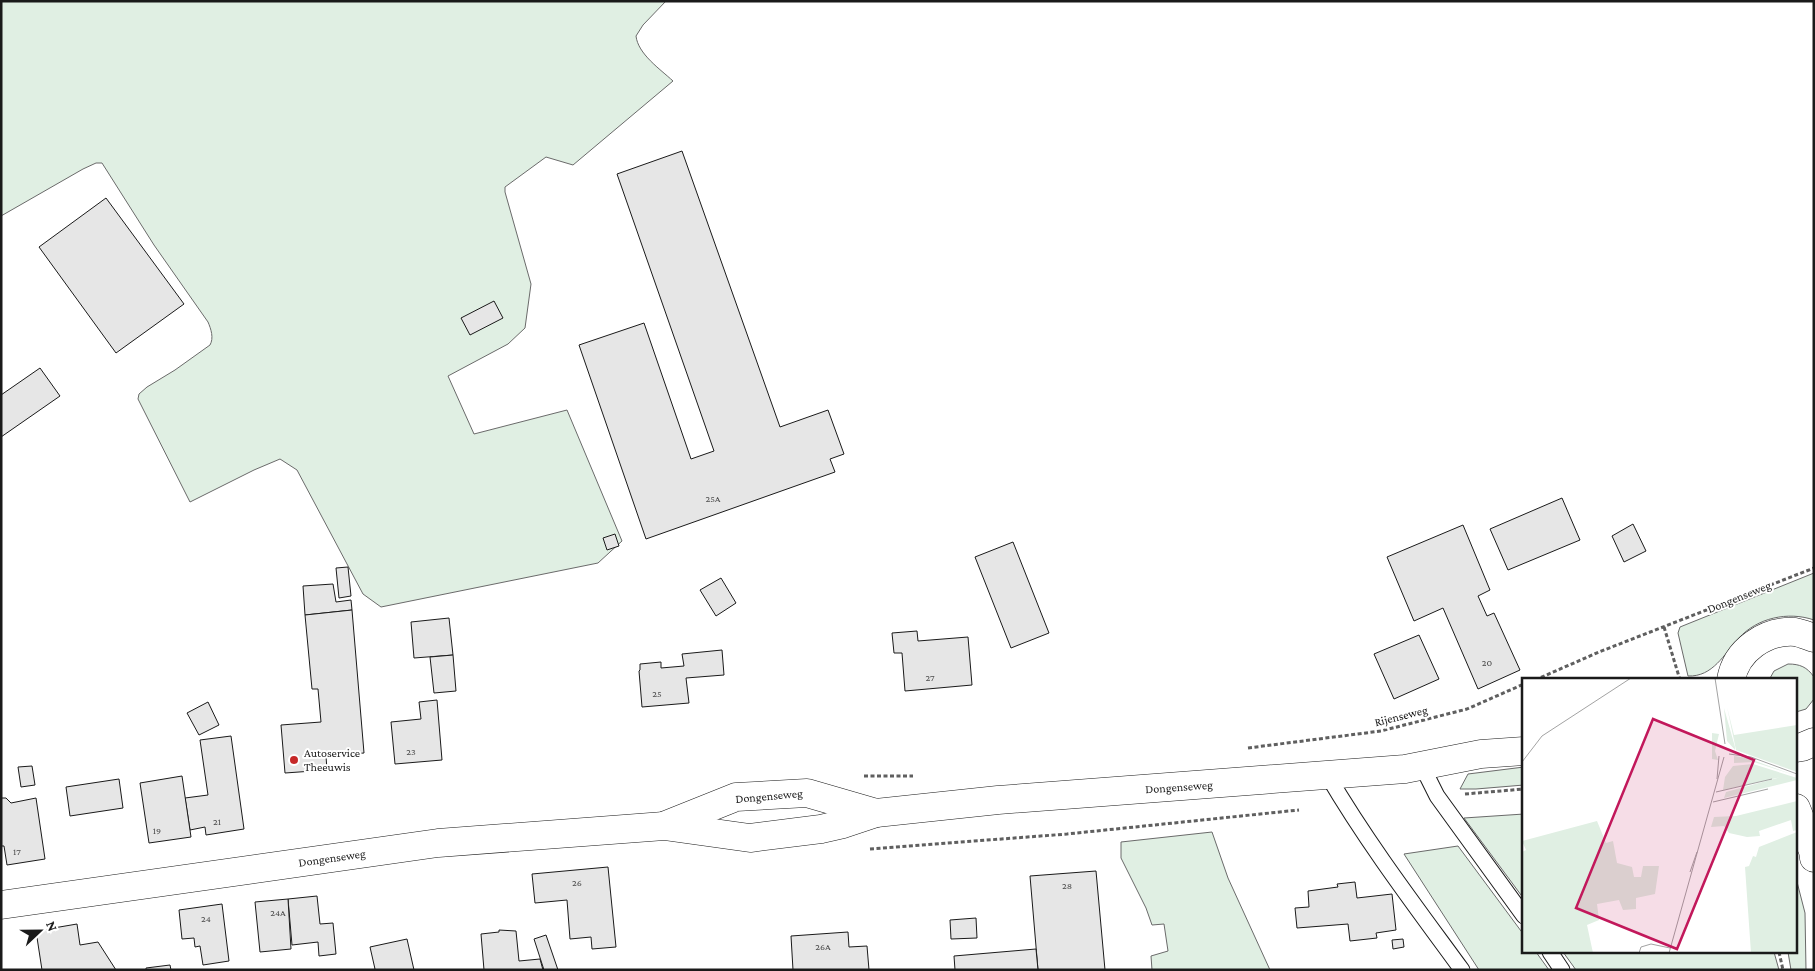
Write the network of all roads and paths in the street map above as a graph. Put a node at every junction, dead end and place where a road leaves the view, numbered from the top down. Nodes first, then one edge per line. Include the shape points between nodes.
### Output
1 (1814, 568) edge
2 (1664, 627) junction
3 (1814, 638) edge
4 (1539, 678) edge
5 (1679, 678) edge
6 (1726, 678) edge
7 (1522, 685) edge
8 (1522, 739) edge
9 (1814, 742) edge
10 (1278, 745) dead end
11 (1798, 748) edge
12 (1522, 751) edge
13 (1481, 754) junction
14 (1422, 766) junction
15 (1328, 776) junction
16 (1522, 789) edge
17 (1437, 796) junction
18 (1346, 806) junction
19 (876, 813) junction
20 (1798, 813) edge
21 (664, 826) junction
22 (1009, 839) dead end
23 (1813, 851) edge
24 (1, 905) edge
25 (1522, 913) edge
26 (1551, 954) edge
27 (1780, 954) edge
28 (1462, 970) edge
29 (1562, 970) edge
30 (1784, 970) edge

1 - 2 path, Dongenseweg
2 - 4 path
2 - 5 path
3 - 6 street via 1796,632 1775,634 1756,642
7 - 10 path, Rijenseweg via 1467,709 1381,731
8 - 13 street, Dongenseweg
9 - 11 street
12 - 13 street, Dongenseweg
13 - 14 street, Dongenseweg
14 - 15 street, Dongenseweg
14 - 17 lane
15 - 18 lane
15 - 19 street, Dongenseweg via 998,800
16 - 17 path
17 - 25 lane
18 - 22 path
18 - 28 lane
19 - 21 street, Dongenseweg via 821,829 750,838
19 - 21 street, Dongenseweg via 807,793 736,797
20 - 23 street
21 - 24 street, Dongenseweg via 438,843
26 - 29 lane
27 - 30 path

